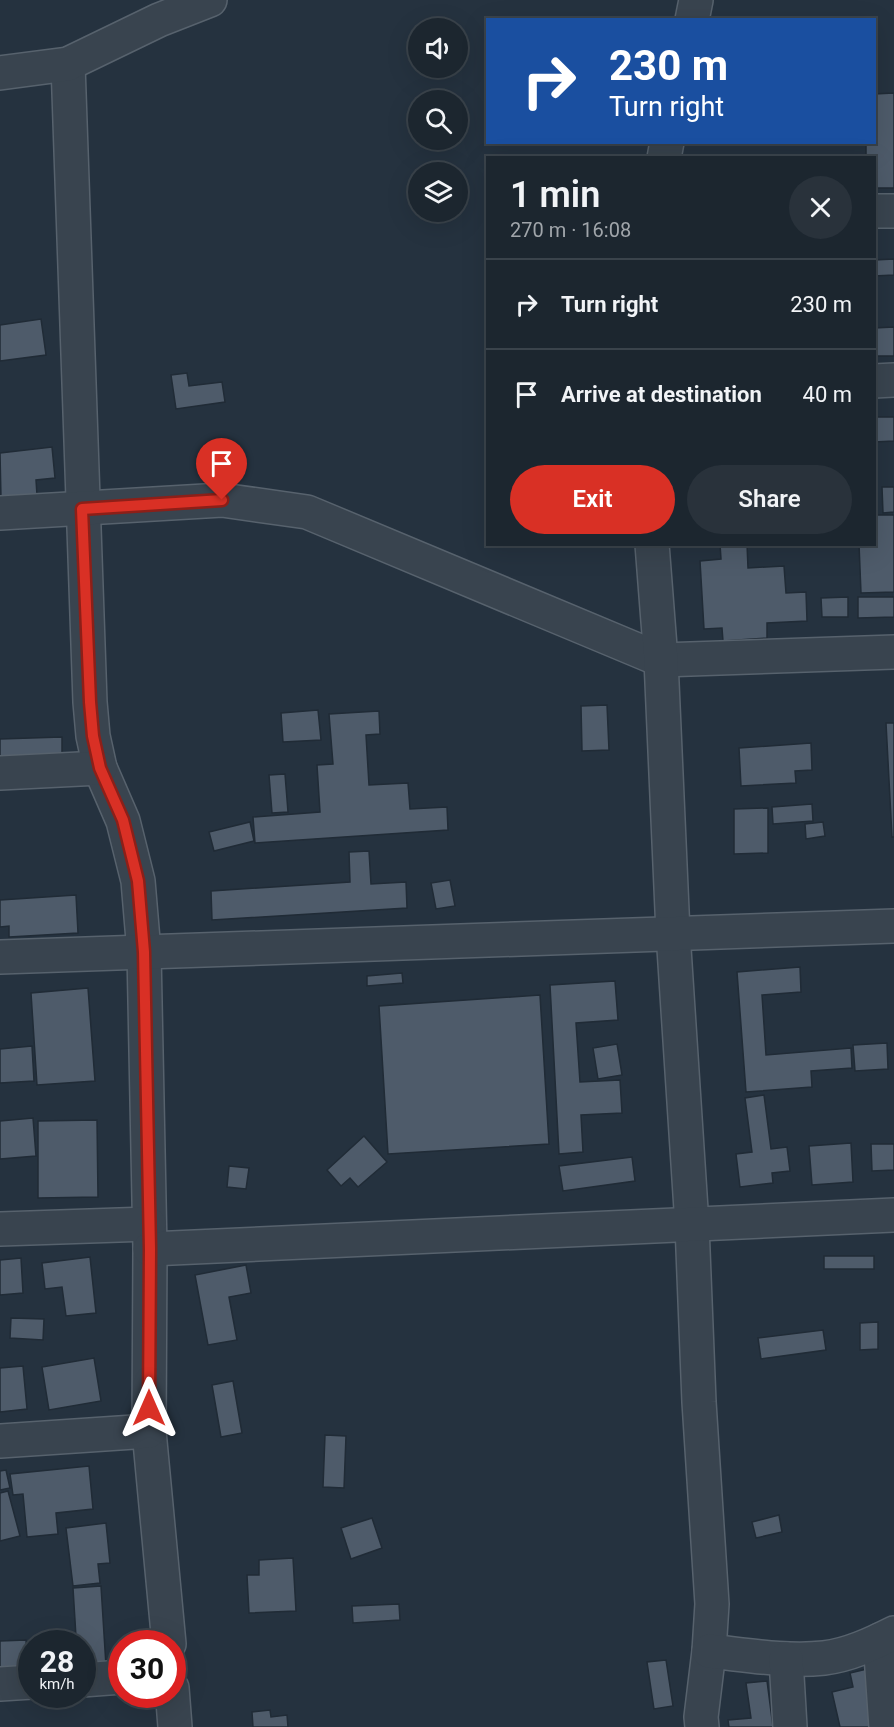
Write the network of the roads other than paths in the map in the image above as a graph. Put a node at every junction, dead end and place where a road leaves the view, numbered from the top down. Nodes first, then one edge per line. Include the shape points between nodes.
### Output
1 (210, 0) edge
2 (696, 0) edge
3 (692, 18) edge
4 (68, 64) junction
5 (0, 73) edge
6 (894, 211) edge
7 (876, 212) edge
8 (894, 380) edge
9 (876, 381) edge
10 (82, 509) junction
11 (0, 513) edge
12 (652, 546) edge
13 (894, 652) edge
14 (661, 660) junction
15 (100, 768) junction
16 (0, 773) edge
17 (894, 926) edge
18 (674, 933) junction
19 (144, 952) junction
20 (0, 957) edge
21 (894, 1215) edge
22 (692, 1225) junction
23 (0, 1229) edge
24 (150, 1236) junction
25 (149, 1431) junction
26 (0, 1442) edge
27 (168, 1630) edge
28 (887, 1637) edge
29 (709, 1652) junction
30 (786, 1659) junction
31 (18, 1683) edge
32 (0, 1684) edge
33 (174, 1708) edge
34 (175, 1727) edge
35 (702, 1727) edge
36 (790, 1727) edge
37 (886, 1727) edge

1 - 4 street
2 - 3 street
4 - 5 street
4 - 10 street
6 - 7 street
8 - 9 street
10 - 11 street
10 - 14 street via 222,500 307,512
10 - 15 street via 90,702
12 - 14 street
13 - 14 street
14 - 18 street
15 - 16 street
15 - 19 street via 123,820 138,881
17 - 18 street
18 - 19 street
18 - 22 street
19 - 20 street
19 - 24 street
21 - 22 street
22 - 24 street
22 - 29 street via 712,1604
23 - 24 street
24 - 25 street
25 - 26 street
25 - 27 street
28 - 30 street via 825,1658
28 - 37 street
29 - 30 street
29 - 35 street
30 - 36 street
31 - 32 street
33 - 34 street

